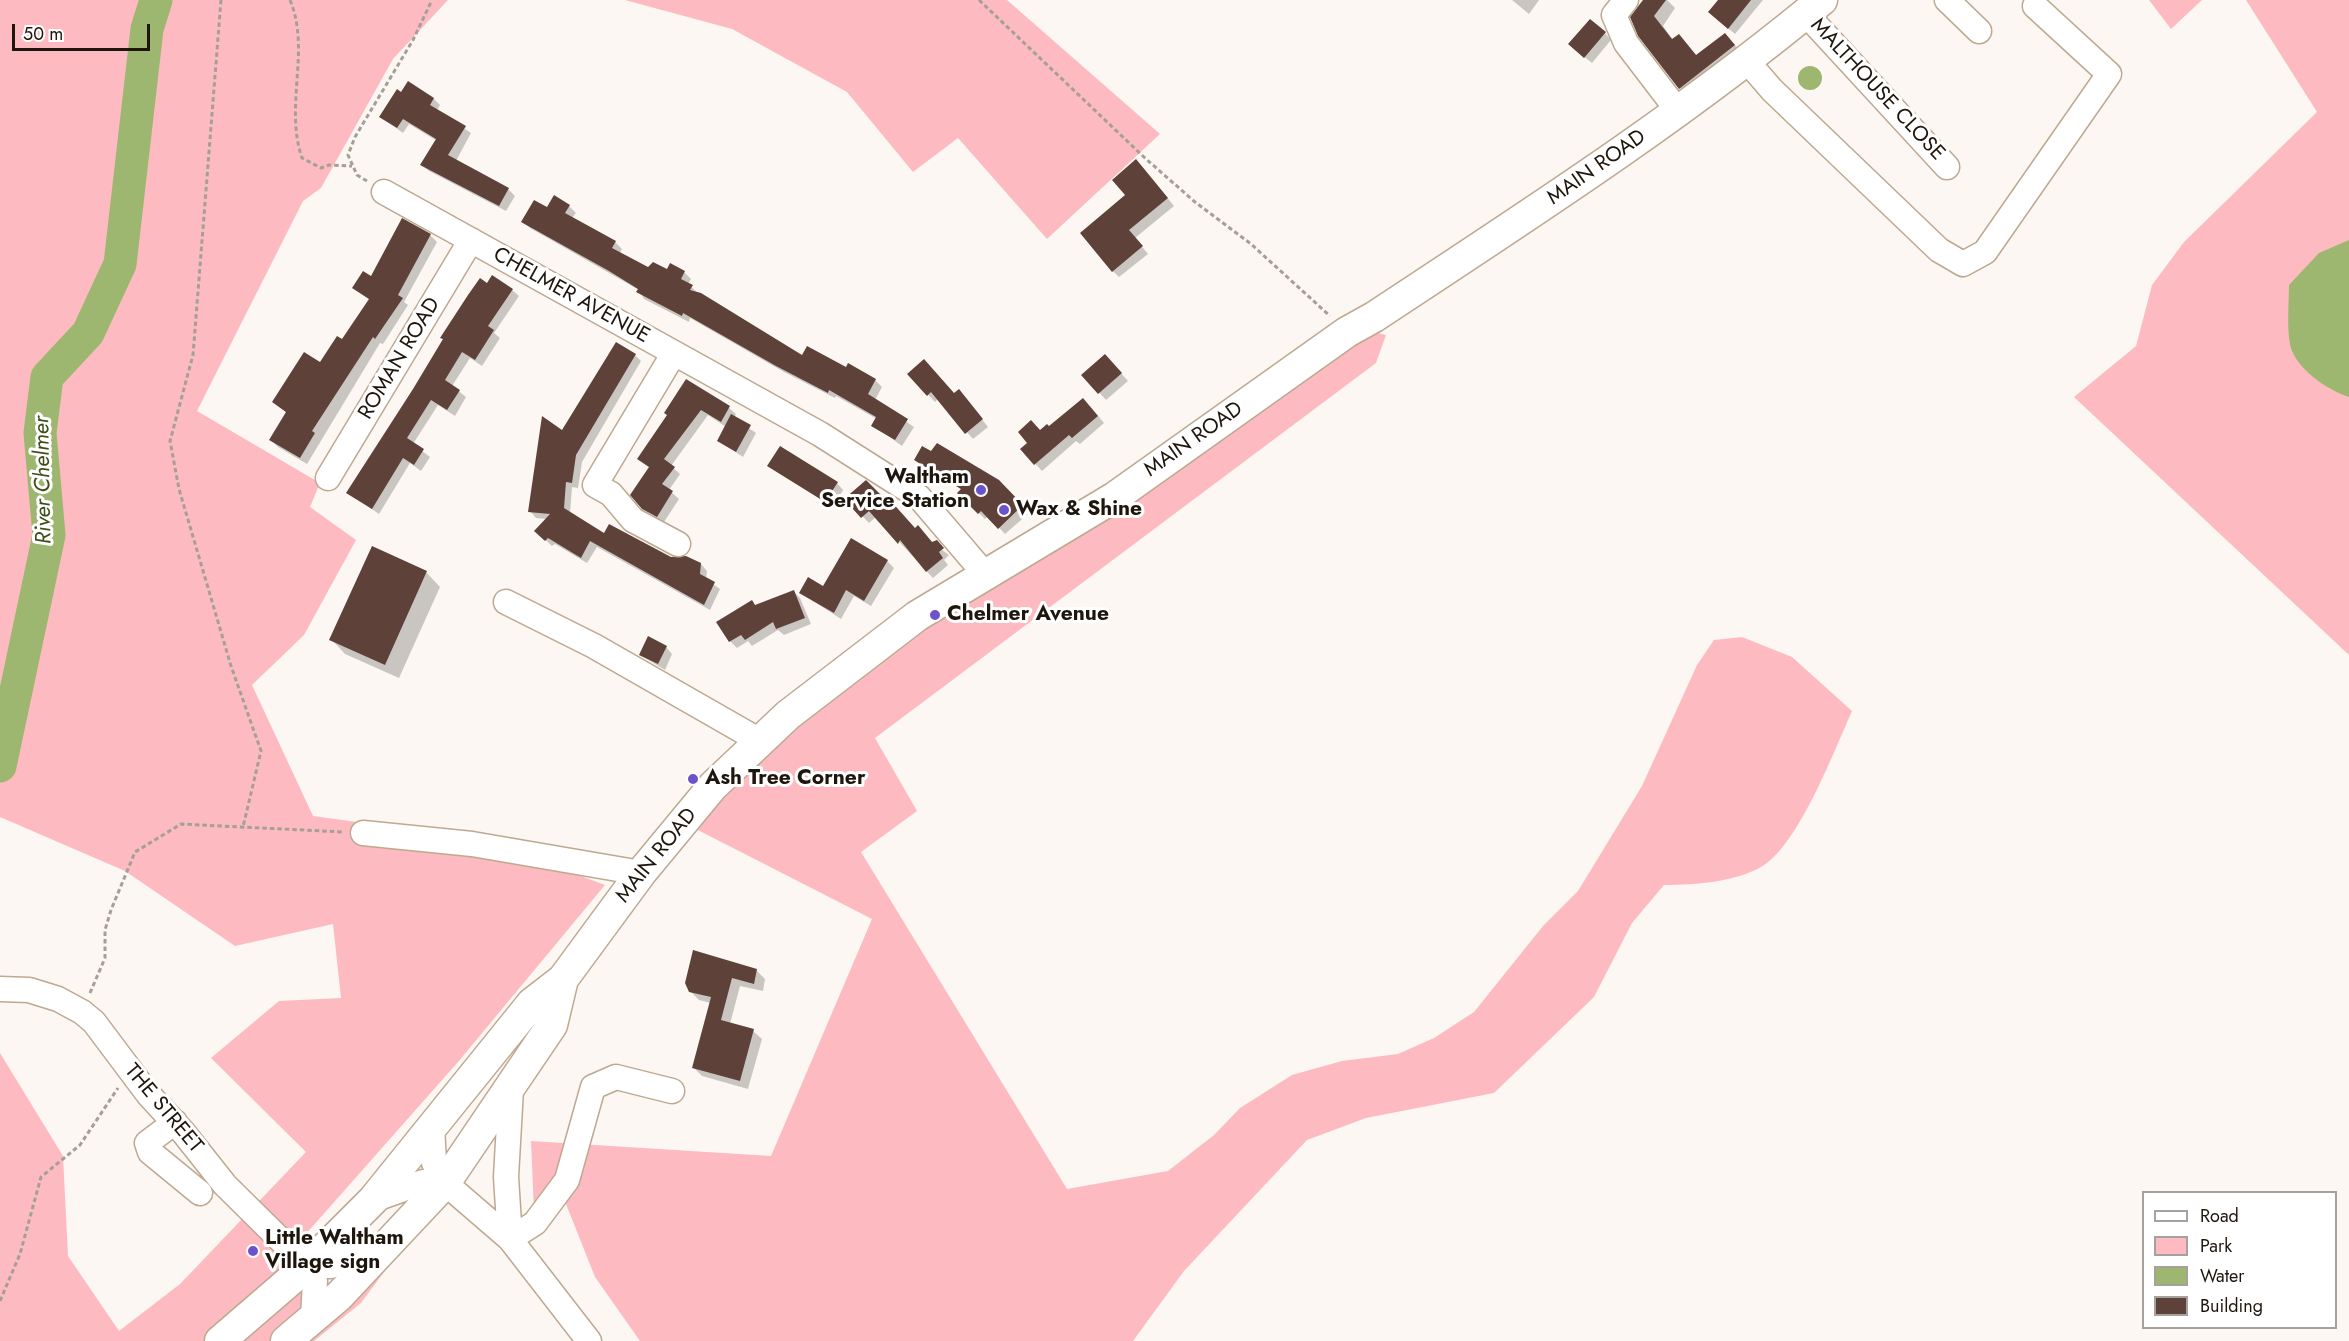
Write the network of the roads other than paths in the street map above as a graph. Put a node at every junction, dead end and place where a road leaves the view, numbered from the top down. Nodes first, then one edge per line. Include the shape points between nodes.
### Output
1 (1626, 0) edge
2 (1947, 0) edge
3 (1815, 5) edge
4 (2035, 6) dead end
5 (1979, 31) dead end
6 (1747, 62) junction
7 (1678, 111) junction
8 (1947, 167) dead end
9 (384, 192) road end
10 (471, 240) junction
11 (674, 353) junction
12 (328, 478) dead end
13 (678, 544) dead end
14 (984, 573) junction
15 (506, 602) dead end
16 (760, 741) junction
17 (363, 833) road end
18 (641, 873) junction
19 (563, 979) junction
20 (0, 989) edge
21 (511, 1089) junction
22 (672, 1091) dead end
23 (174, 1122) junction
24 (432, 1126) junction
25 (445, 1183) junction
26 (200, 1193) dead end
27 (373, 1200) junction
28 (510, 1239) junction
29 (388, 1245) junction
30 (307, 1266) junction
31 (314, 1318) junction
32 (220, 1341) edge
33 (286, 1341) edge
34 (589, 1341) edge

1 - 7 street via 1614,15 1620,32
2 - 5 street
3 - 6 main road, MAIN ROAD
3 - 8 street, MALTHOUSE CLOSE
4 - 6 street via 2109,74 1985,252 1963,264 1939,250
6 - 7 main road, MAIN ROAD
7 - 14 main road, MAIN ROAD via 1603,165 1347,332 1115,497
9 - 10 street, CHELMER AVENUE
10 - 11 street, CHELMER AVENUE
10 - 12 street, ROMAN ROAD
11 - 13 street via 595,485 611,495 633,520
11 - 14 street, CHELMER AVENUE via 820,434 919,497
14 - 16 main road, MAIN ROAD via 873,648
15 - 16 street via 594,646
16 - 18 main road, MAIN ROAD via 713,786
17 - 18 street via 472,844
18 - 19 main road, MAIN ROAD
19 - 21 main road, MAIN ROAD via 552,1025
19 - 24 main road, MAIN ROAD via 532,1003
20 - 23 street, THE STREET via 29,990 82,1012
21 - 25 main road, MAIN ROAD
21 - 28 street via 506,1177
22 - 28 street via 616,1077 593,1087 567,1180 535,1223
23 - 26 street via 147,1143 150,1152
23 - 30 street, THE STREET via 225,1185
24 - 25 street via 434,1163
24 - 27 main road, MAIN ROAD
25 - 27 street via 423,1182
25 - 28 street
25 - 29 main road, MAIN ROAD
27 - 30 main road, MAIN ROAD
28 - 34 street
29 - 30 street via 331,1266
29 - 31 main road, MAIN ROAD
30 - 31 street via 315,1281
30 - 32 main road, MAIN ROAD
31 - 33 main road, MAIN ROAD

